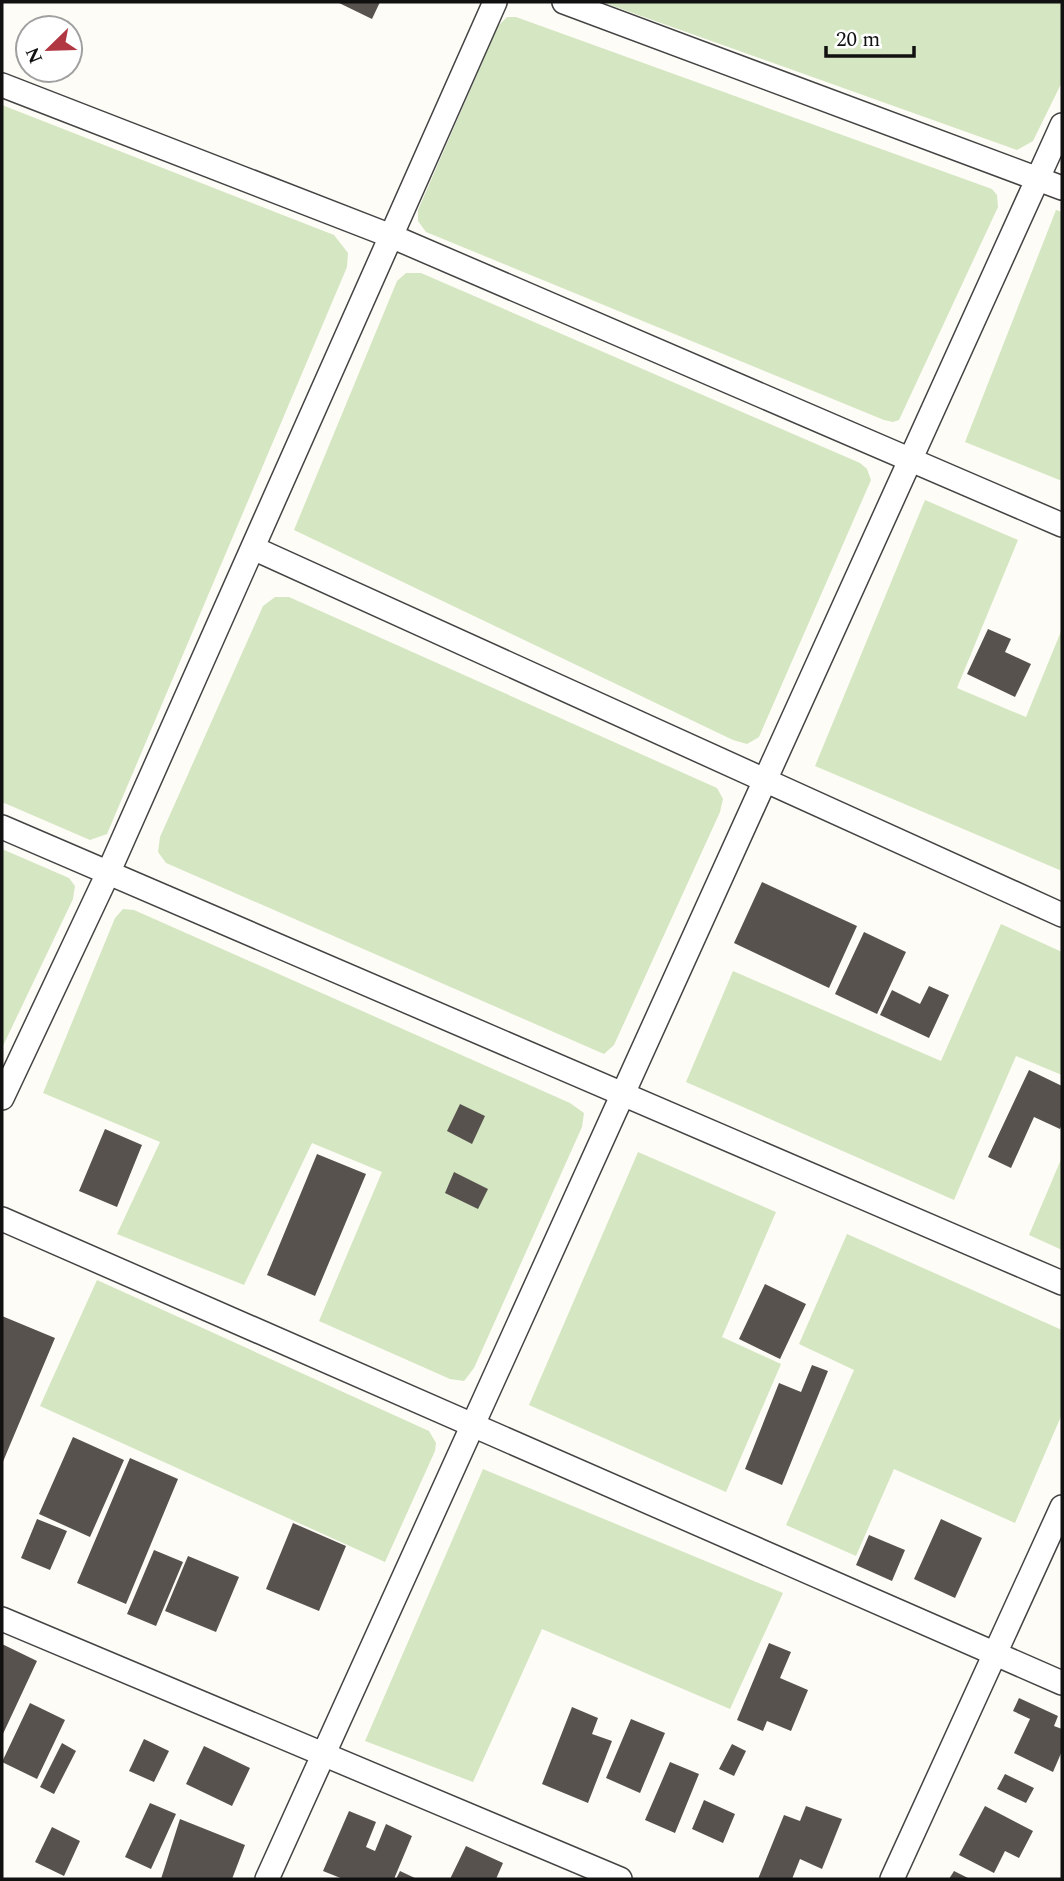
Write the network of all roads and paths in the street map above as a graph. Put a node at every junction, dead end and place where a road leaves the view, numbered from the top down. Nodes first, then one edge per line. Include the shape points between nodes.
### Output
1 (495, 2) edge
2 (564, 2) edge
3 (2, 85) edge
4 (1062, 125) edge
5 (1036, 178) junction
6 (1062, 188) edge
7 (391, 236) junction
8 (909, 458) junction
9 (1062, 525) edge
10 (253, 548) junction
11 (764, 780) junction
12 (2, 827) edge
13 (109, 871) junction
14 (1062, 915) edge
15 (622, 1093) junction
16 (2, 1098) edge
17 (2, 1219) edge
18 (1062, 1283) edge
19 (472, 1425) junction
20 (1062, 1507) edge
21 (2, 1619) edge
22 (995, 1654) junction
23 (1062, 1683) edge
24 (323, 1754) junction
25 (267, 1879) edge
26 (620, 1879) edge
27 (892, 1879) edge

1 - 7 street
2 - 5 street
3 - 7 street
4 - 5 street
5 - 6 street
5 - 8 street
7 - 8 street
7 - 10 street
8 - 9 street
8 - 11 street
10 - 11 street
10 - 13 street
11 - 14 street
11 - 15 street
12 - 13 street
13 - 15 street
13 - 16 street
15 - 18 street
15 - 19 street
17 - 19 street
19 - 22 street
19 - 24 street
20 - 22 street
21 - 24 street
22 - 23 street
22 - 27 street
24 - 25 street
24 - 26 street

